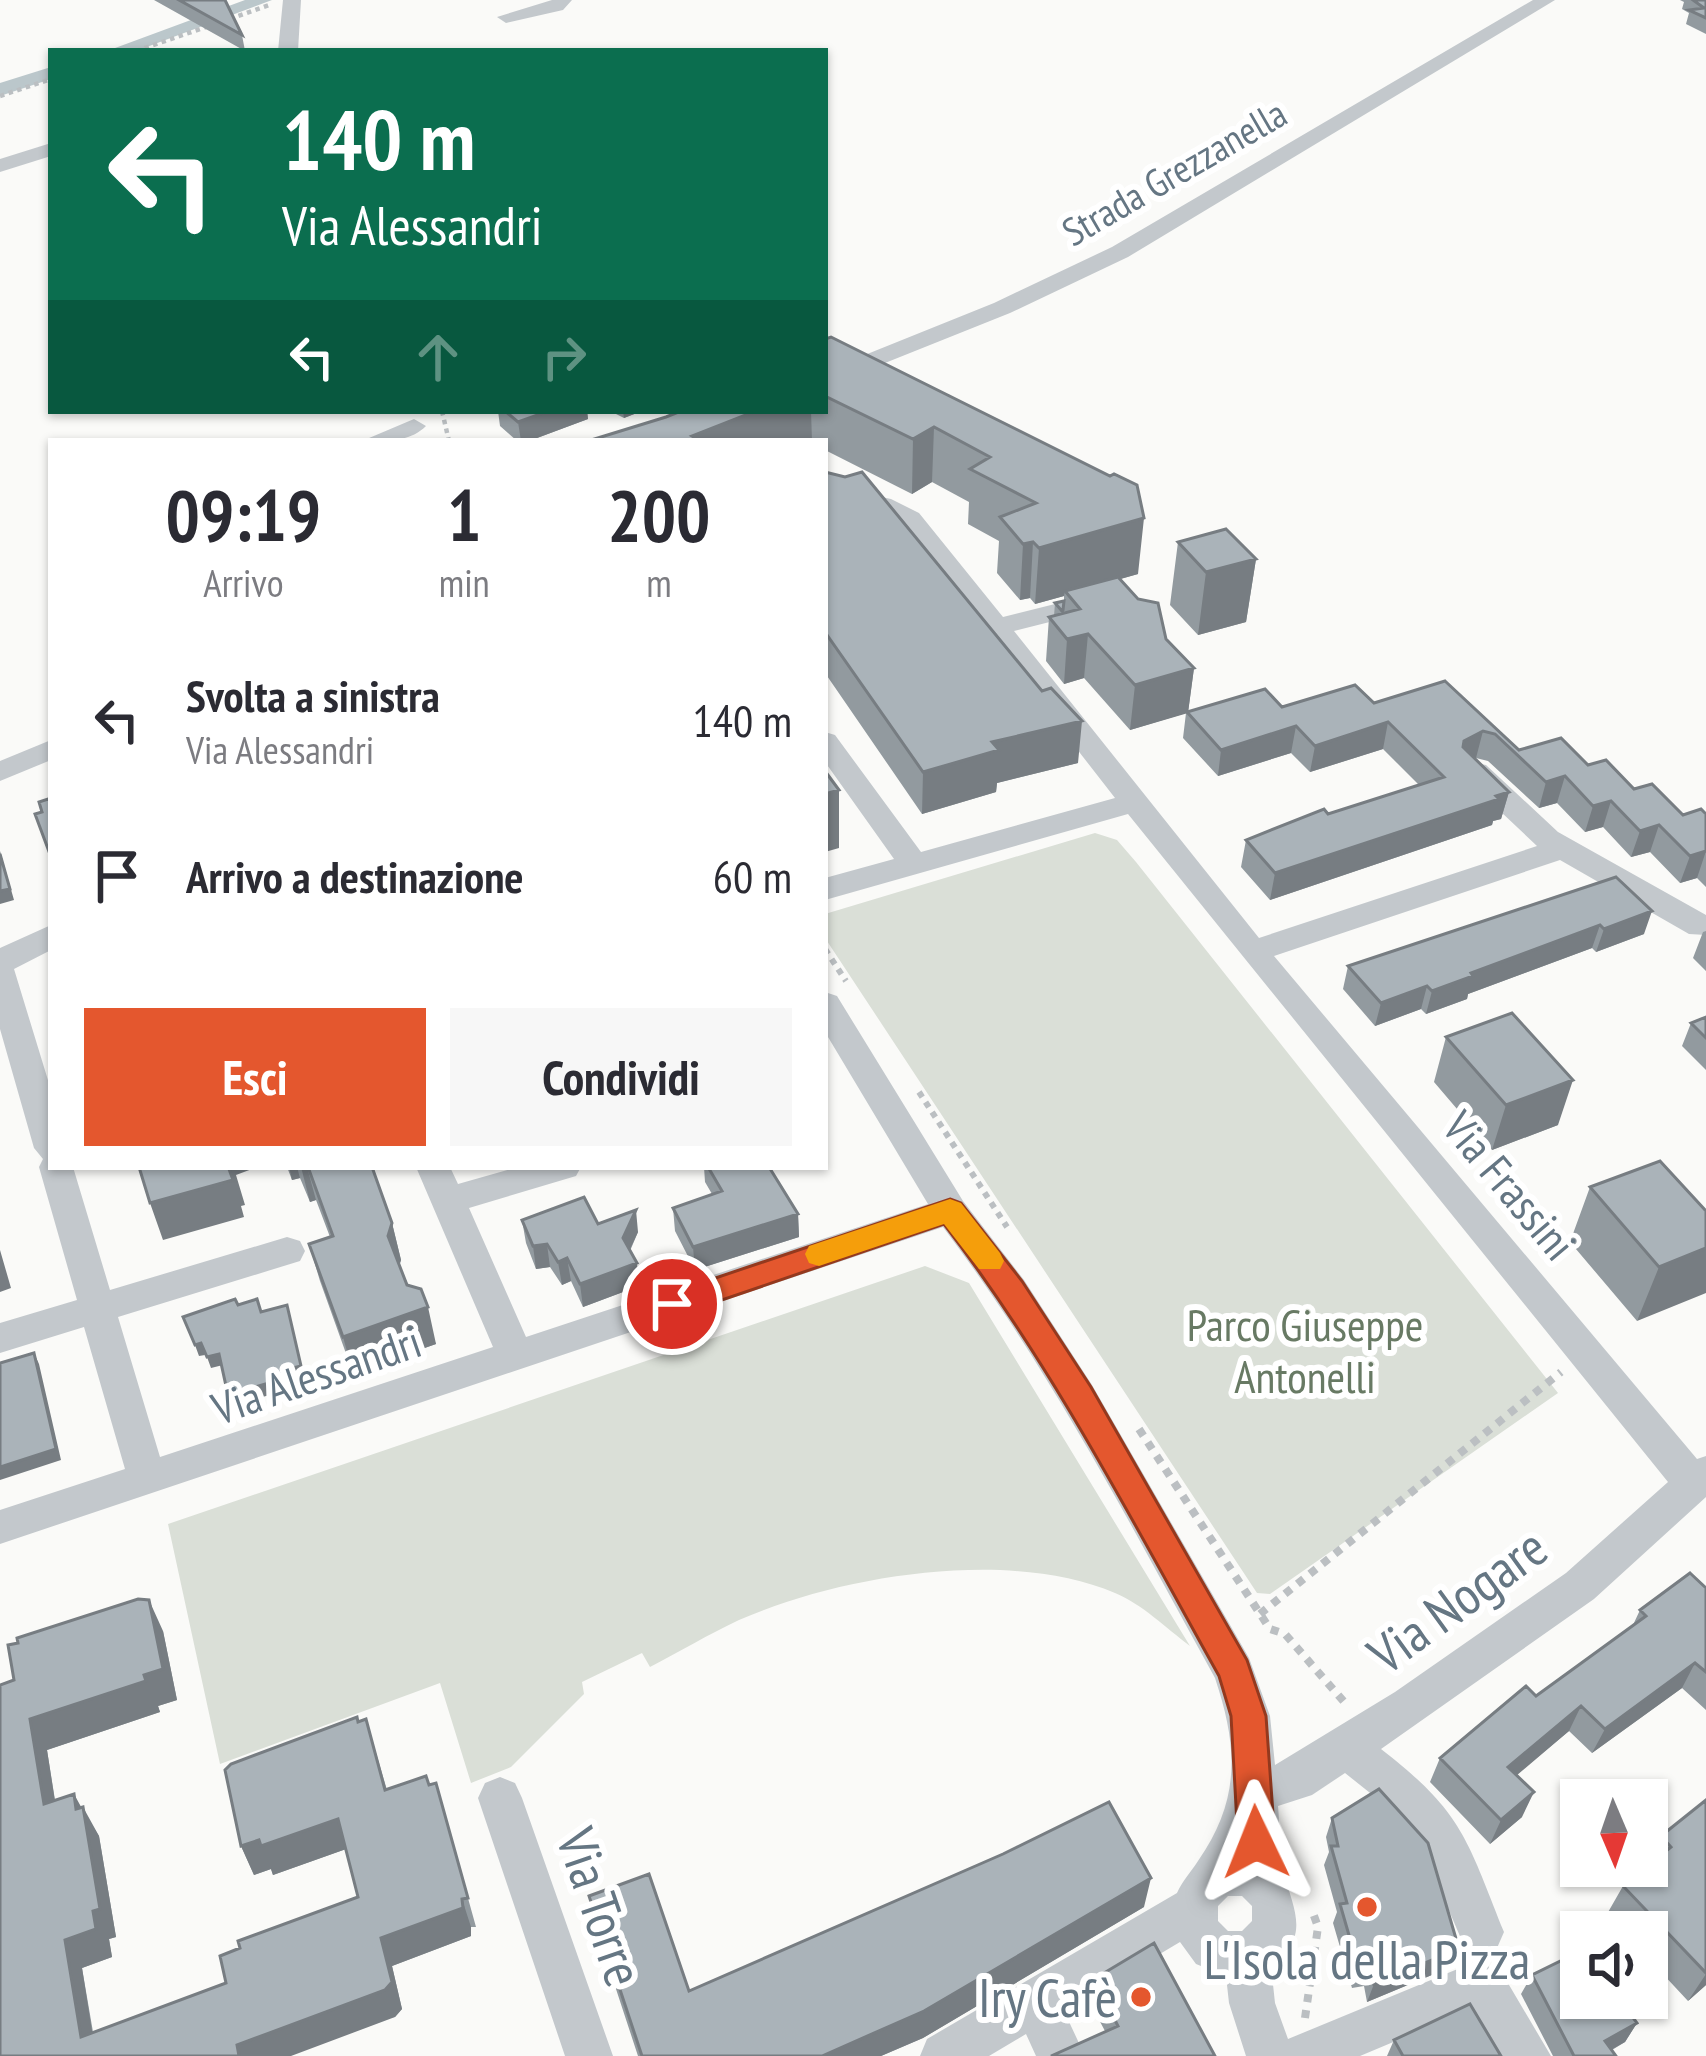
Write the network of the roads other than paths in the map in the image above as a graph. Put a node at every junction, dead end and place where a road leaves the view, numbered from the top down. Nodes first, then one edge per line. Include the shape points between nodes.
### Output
1 (288, 0) edge
2 (563, 0) edge
3 (1546, 0) edge
4 (506, 17) dead end
5 (288, 48) edge
6 (48, 150) edge
7 (0, 166) edge
8 (828, 379) edge
9 (415, 426) edge
10 (382, 438) edge
11 (828, 494) edge
12 (1130, 593) edge
13 (1000, 626) junction
14 (828, 745) edge
15 (48, 749) edge
16 (1475, 771) edge
17 (0, 772) edge
18 (1137, 802) junction
19 (1564, 848) junction
20 (913, 863) junction
21 (828, 888) edge
22 (1700, 926) dead end
23 (48, 938) edge
24 (1253, 952) junction
25 (0, 962) edge
26 (0, 972) edge
27 (828, 1009) edge
28 (15, 1079) edge
29 (48, 1142) edge
30 (57, 1170) edge
31 (542, 1170) edge
32 (440, 1184) edge
33 (950, 1211) junction
34 (286, 1251) dead end
35 (97, 1308) junction
36 (0, 1338) edge
37 (516, 1357) junction
38 (1699, 1478) edge
39 (148, 1481) junction
40 (0, 1527) edge
41 (1358, 1740) junction
42 (1256, 1791) junction
43 (500, 1798) dead end
44 (1263, 1888) junction
45 (1204, 1893) junction
46 (1481, 1932) dead end
47 (1233, 1952) junction
48 (1034, 1999) junction
49 (1304, 2039) edge
50 (589, 2056) edge
51 (944, 2056) edge
52 (1061, 2056) edge
53 (1270, 2056) edge
54 (1527, 2056) edge

1 - 5 street
2 - 4 street
3 - 8 street, Strada Grezzanella via 1120,252
6 - 7 street
9 - 10 street
11 - 13 street, Via Frassini via 882,503 910,518
12 - 13 street
13 - 18 street, Via Frassini
14 - 20 street
15 - 17 street
16 - 19 street
18 - 20 street
18 - 24 street, Via Frassini
19 - 22 street
19 - 24 street
20 - 21 street
23 - 25 street
24 - 38 street, Via Frassini
26 - 28 street
27 - 33 street
28 - 29 street
30 - 35 street
31 - 32 street
32 - 37 street
33 - 37 street, Via Alessandri
33 - 42 street via 1012,1289 1216,1634 1249,1716
34 - 35 street
35 - 36 street
35 - 39 street
37 - 39 street, Via Alessandri
38 - 41 street, Via Nogare via 1580,1586
39 - 40 street, Via Alessandri
41 - 42 street, Via Nogare via 1297,1780
41 - 46 street via 1381,1779 1422,1808 1442,1839
42 - 44 street
42 - 45 street
43 - 50 street, Via Torre
44 - 45 street via 1244,1876
44 - 47 street via 1274,1931 1259,1950
45 - 47 street via 1198,1928
45 - 48 street
47 - 53 street
48 - 51 street
48 - 52 street
49 - 54 street via 1477,1984

